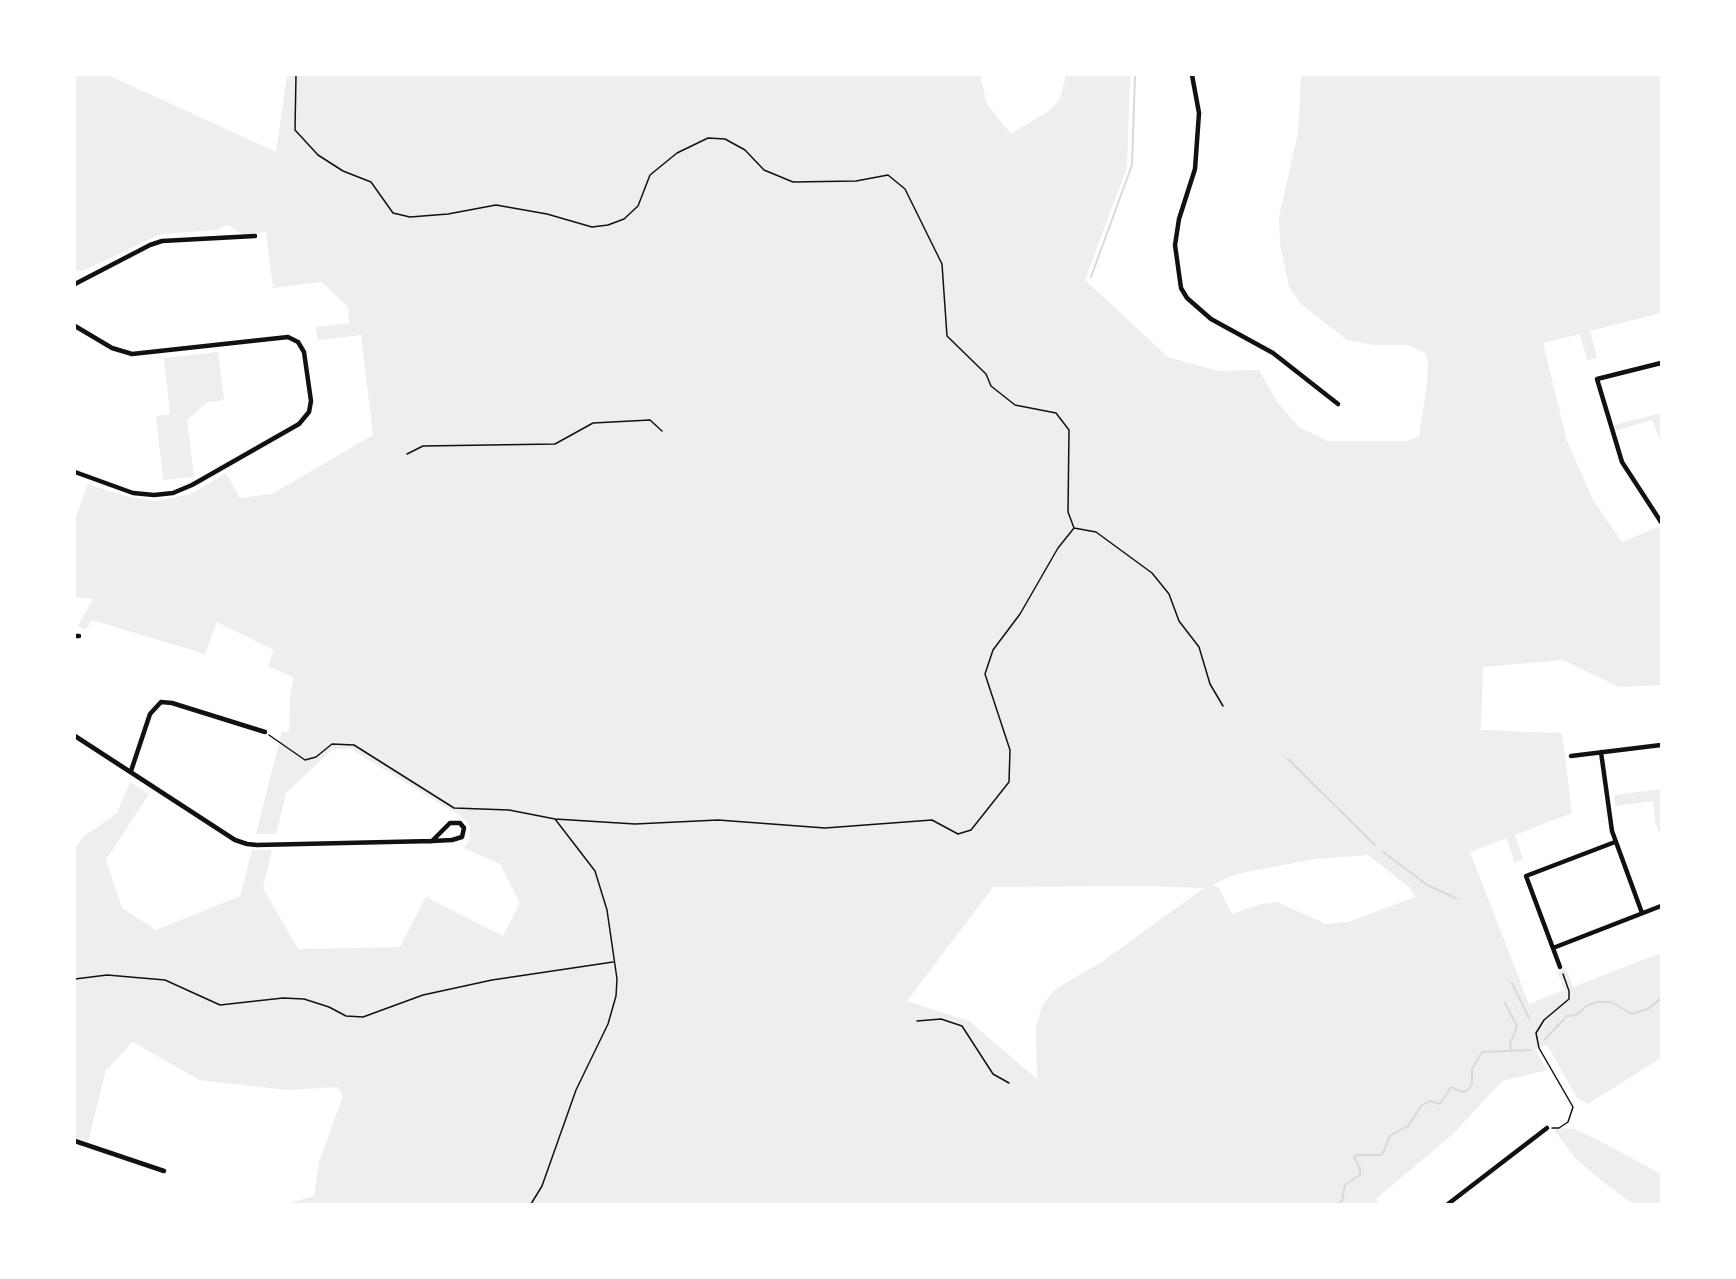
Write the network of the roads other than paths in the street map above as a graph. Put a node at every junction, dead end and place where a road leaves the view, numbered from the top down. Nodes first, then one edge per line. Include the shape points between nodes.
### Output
1 (1192, 75) edge
2 (255, 236) dead end
3 (75, 284) edge
4 (75, 326) edge
5 (1661, 363) edge
6 (1338, 404) dead end
7 (75, 472) edge
8 (1661, 522) edge
9 (265, 732) road end
10 (75, 736) edge
11 (1661, 745) edge
12 (1601, 752) junction
13 (1571, 756) dead end
14 (130, 771) junction
15 (432, 841) junction
16 (1615, 842) junction
17 (1661, 906) edge
18 (1642, 913) junction
19 (1553, 948) junction
20 (1560, 967) road end
21 (1547, 1128) road end
22 (75, 1141) edge
23 (164, 1171) dead end
24 (1450, 1203) edge

1 - 6 street via 1198,113 1195,169 1175,245 1181,288 1211,319 1273,353
2 - 3 street via 162,241
4 - 7 street via 112,348 132,354 288,337 298,342 304,352 311,400 309,412 299,424 173,493 133,493
5 - 8 street via 1597,379 1622,462
9 - 14 street via 161,702 150,714
10 - 14 street
11 - 12 street
12 - 13 street
12 - 16 street
14 - 15 street via 247,844
15 - 15 street via 459,839 464,828 460,822 450,823
16 - 18 street
16 - 19 street via 1526,876
17 - 18 street
18 - 19 street
19 - 20 street
21 - 24 street
22 - 23 street

